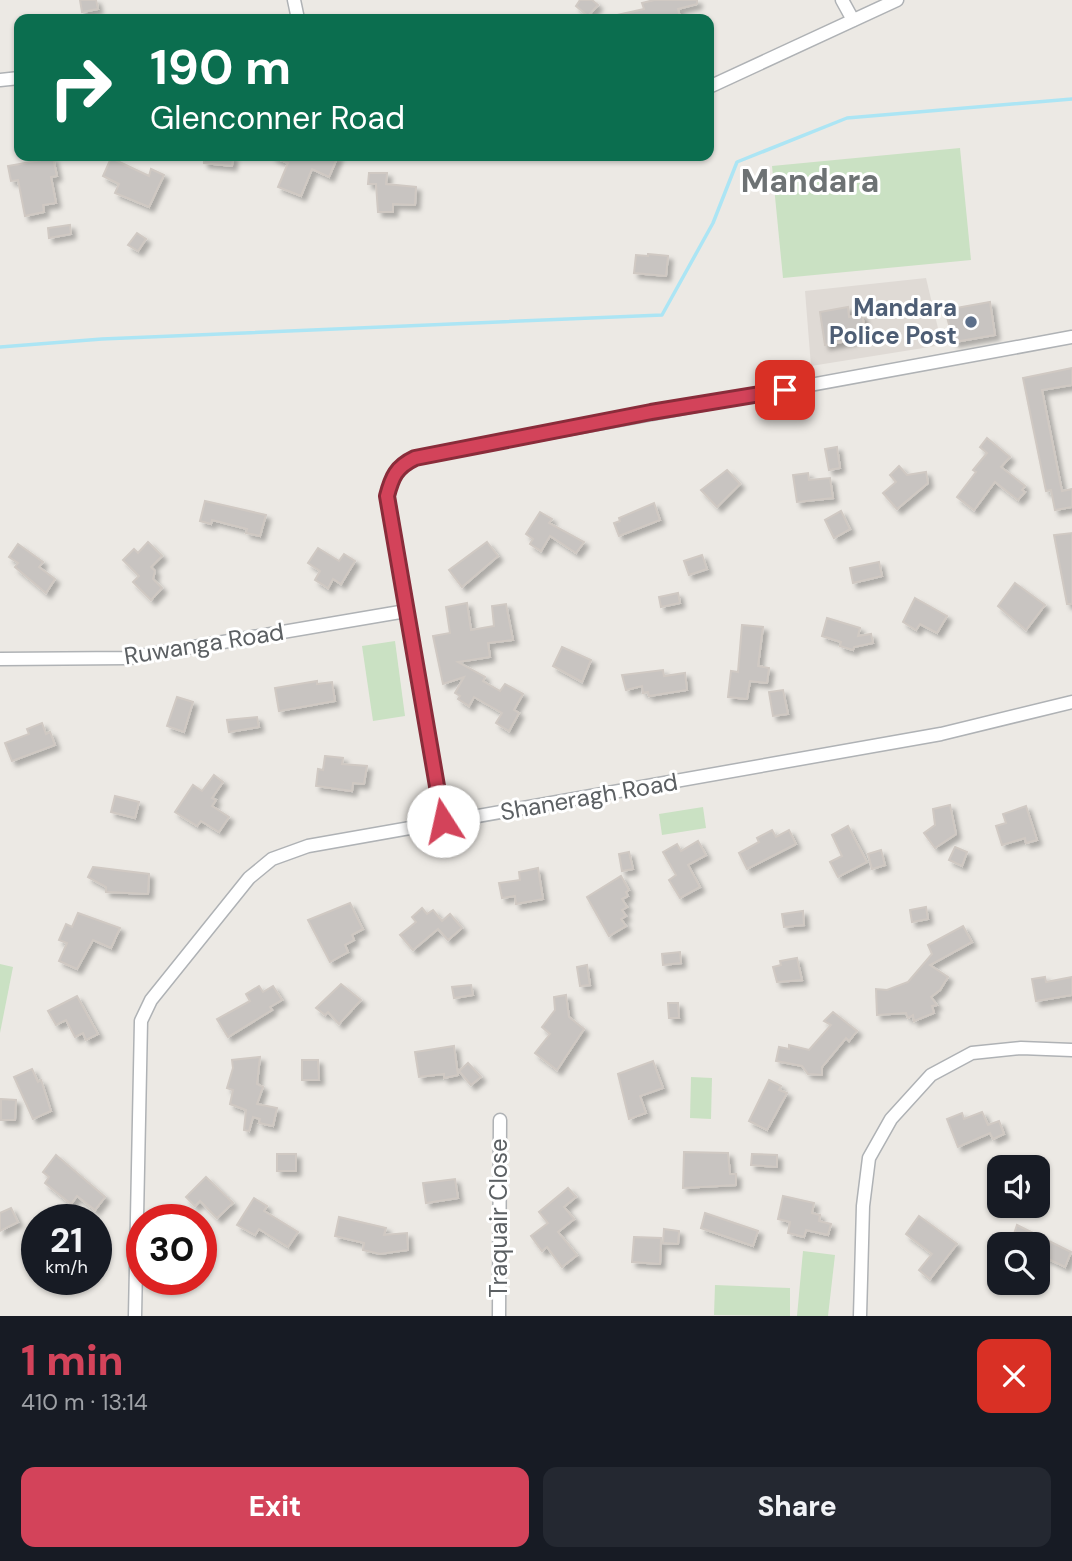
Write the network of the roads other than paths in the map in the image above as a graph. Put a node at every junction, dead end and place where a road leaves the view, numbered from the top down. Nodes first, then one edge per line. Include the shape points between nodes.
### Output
1 (842, 0) edge
2 (897, 0) edge
3 (853, 20) junction
4 (714, 85) edge
5 (1072, 337) edge
6 (406, 611) junction
7 (0, 659) edge
8 (1072, 702) edge
9 (443, 821) junction
10 (1072, 1050) edge
11 (500, 1121) dead end
12 (135, 1316) edge
13 (499, 1316) edge
14 (860, 1316) edge

1 - 3 street
2 - 3 street
3 - 4 street
5 - 6 street via 415,458 392,476 387,496
6 - 7 street, Ruwanga Road via 129,658
6 - 9 street
8 - 9 street, Shaneragh Road via 941,734
9 - 12 street, Shaneragh Road via 308,846 272,859 249,878 144,1011
10 - 14 street via 972,1052 931,1075 891,1119 869,1158
11 - 13 street, Traquair Close

